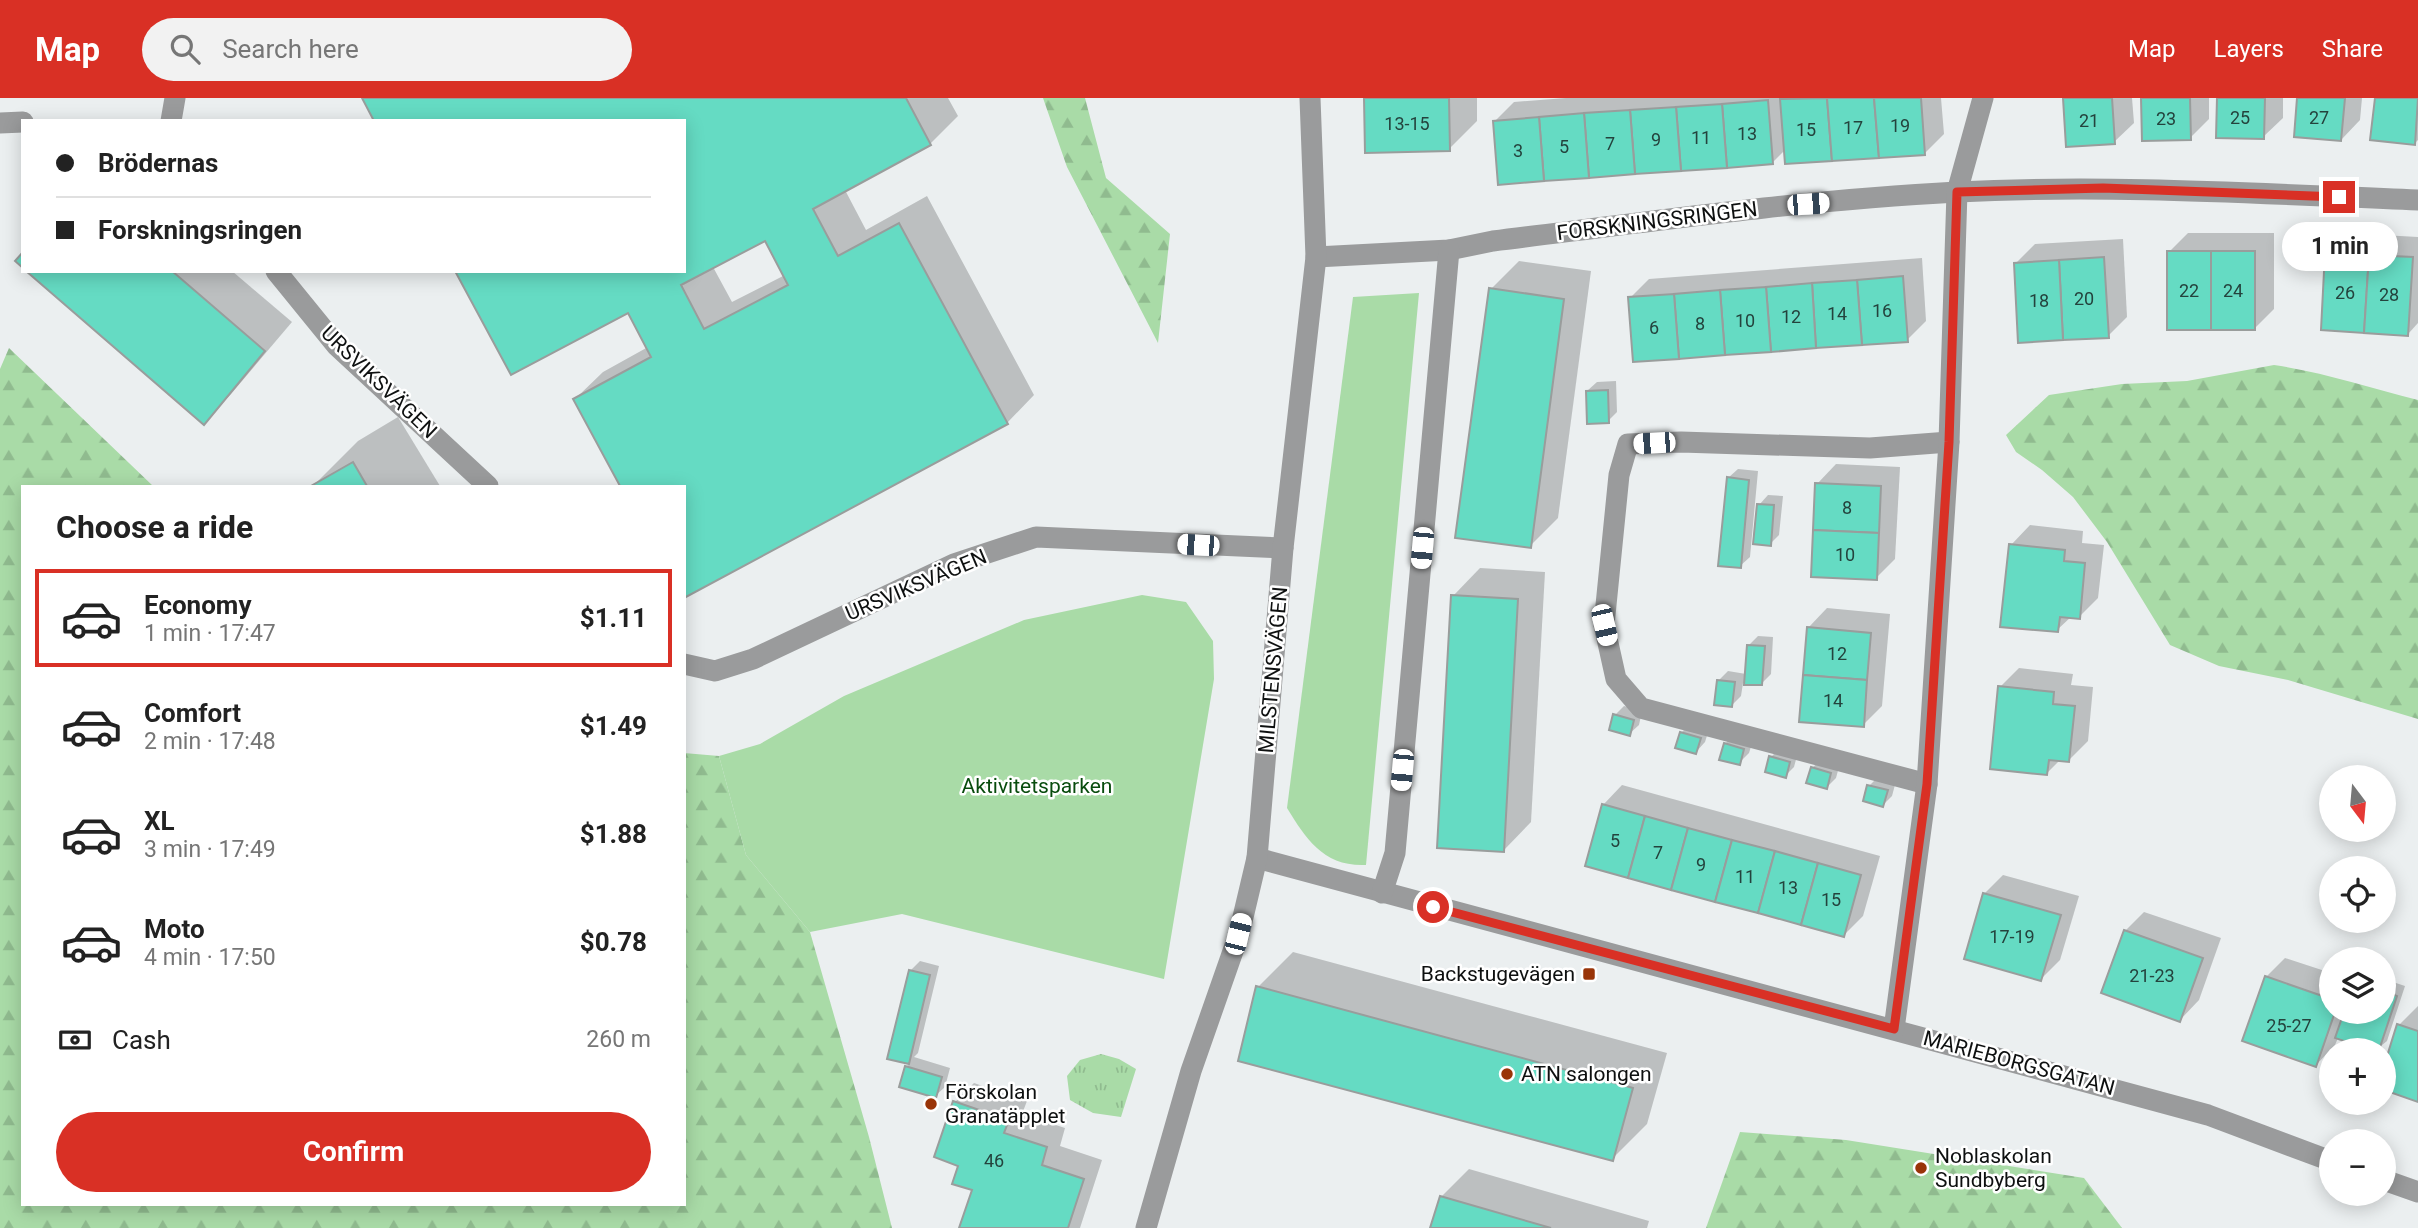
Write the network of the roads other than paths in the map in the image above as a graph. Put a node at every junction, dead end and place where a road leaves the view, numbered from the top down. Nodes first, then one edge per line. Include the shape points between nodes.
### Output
1 (175, 98) edge
2 (1310, 98) edge
3 (1983, 98) edge
4 (171, 119) edge
5 (21, 122) edge
6 (0, 123) edge
7 (1957, 192) junction
8 (2418, 200) edge
9 (1449, 250) junction
10 (1316, 257) junction
11 (278, 273) edge
12 (1949, 442) junction
13 (487, 485) edge
14 (1283, 548) junction
15 (686, 664) edge
16 (1927, 784) junction
17 (1257, 858) junction
18 (1382, 893) junction
19 (1894, 1029) junction
20 (2319, 1157) edge
21 (2396, 1184) edge
22 (2418, 1192) edge
23 (1146, 1228) edge

1 - 4 street
2 - 10 street, MILSTENSVÄGEN
3 - 7 street
5 - 6 street
7 - 8 street, FORSKNINGSRINGEN via 2103,188
7 - 9 street, FORSKNINGSRINGEN via 1769,207
7 - 12 street
9 - 10 street, FORSKNINGSRINGEN
9 - 18 street via 1395,853
10 - 14 street, MILSTENSVÄGEN
11 - 13 street, URSVIKSVÄGEN via 337,346
12 - 16 street
12 - 16 street via 1870,449 1628,444 1619,475 1604,625 1616,679 1641,708
14 - 15 street, URSVIKSVÄGEN via 1036,537 954,565 753,659 715,671
14 - 17 street, MILSTENSVÄGEN
16 - 19 street
17 - 18 street, MARIEBORGSGATAN
17 - 23 street, MILSTENSVÄGEN via 1238,934 1191,1071
18 - 19 street, MARIEBORGSGATAN
19 - 20 street, MARIEBORGSGATAN via 2208,1115
21 - 22 street

